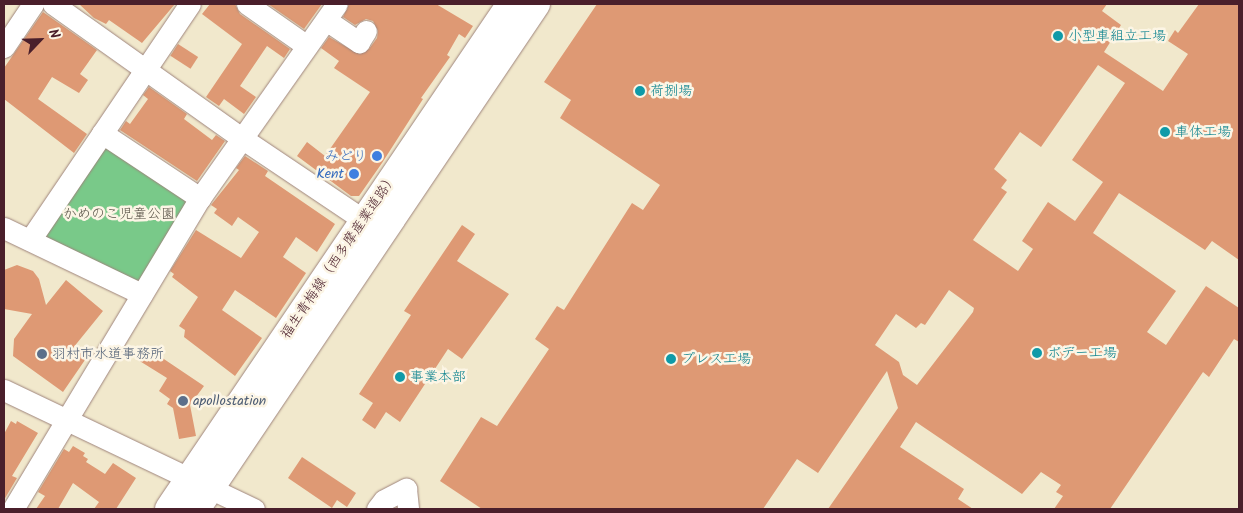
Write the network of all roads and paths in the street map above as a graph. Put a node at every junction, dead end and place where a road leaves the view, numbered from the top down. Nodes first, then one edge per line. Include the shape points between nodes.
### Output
1 (33, 4) edge
2 (53, 4) edge
3 (190, 4) edge
4 (247, 4) edge
5 (510, 4) edge
6 (536, 4) edge
7 (331, 12) edge
8 (366, 31) dead end
9 (307, 46) junction
10 (4, 47) edge
11 (146, 69) junction
12 (102, 133) junction
13 (243, 139) junction
14 (200, 198) junction
15 (372, 226) junction
16 (4, 228) edge
17 (30, 240) junction
18 (142, 294) junction
19 (4, 390) edge
20 (67, 421) junction
21 (198, 492) edge
22 (13, 509) edge
23 (169, 509) edge
24 (254, 509) edge
25 (377, 509) edge
26 (408, 509) edge

1 - 10 street
2 - 11 street
3 - 11 street
4 - 9 street
5 - 15 main road, 福生青梅線（西多摩産業道路）
6 - 15 main road, 福生青梅線（西多摩産業道路）
7 - 8 street via 358,42
7 - 9 street
9 - 13 street
11 - 12 street
11 - 13 street
12 - 14 street
12 - 17 street
13 - 14 street
13 - 15 street
14 - 18 street
15 - 21 main road, 福生青梅線（西多摩産業道路）
16 - 17 street
17 - 18 street
18 - 20 street
19 - 20 street
20 - 21 street
20 - 22 street
21 - 23 main road, 福生青梅線（西多摩産業道路）
21 - 24 street
25 - 26 street via 384,500 406,489

